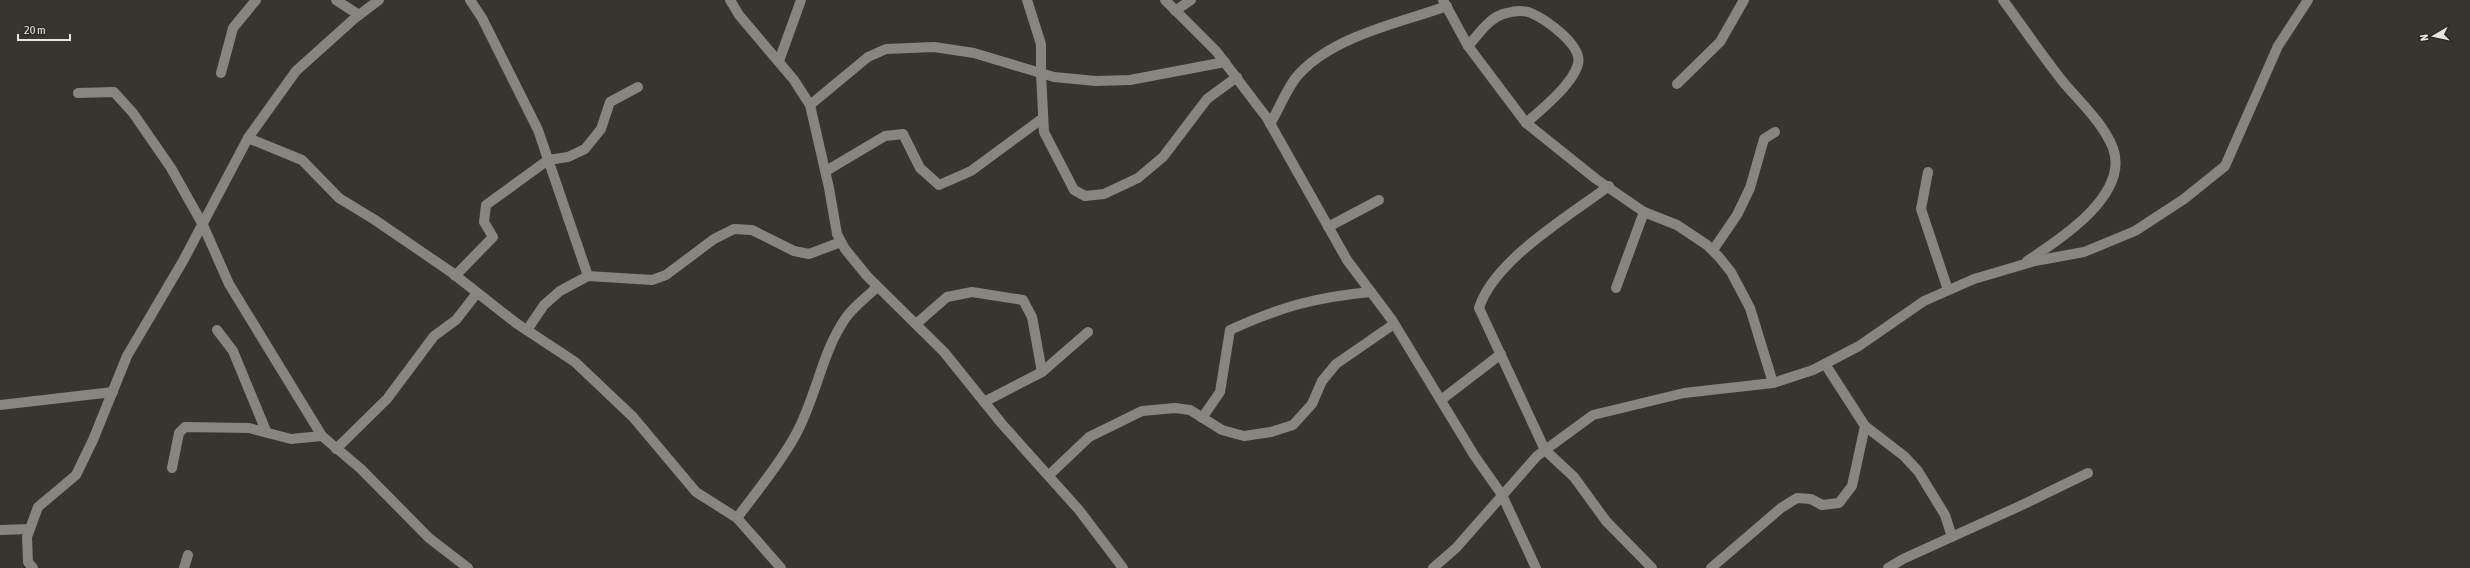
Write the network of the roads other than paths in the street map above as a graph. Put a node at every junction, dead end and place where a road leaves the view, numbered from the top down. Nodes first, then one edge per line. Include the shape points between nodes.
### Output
1 (256, 0) edge
2 (336, 0) edge
3 (379, 0) edge
4 (470, 0) edge
5 (730, 0) edge
6 (801, 0) edge
7 (1027, 0) edge
8 (1165, 0) edge
9 (1191, 0) edge
10 (1744, 0) edge
11 (2003, 0) edge
12 (2308, 0) edge
13 (1445, 3) edge
14 (1175, 12) junction
15 (359, 15) junction
16 (1468, 46) junction
17 (779, 61) junction
18 (1225, 62) junction
19 (221, 73) dead end
20 (1040, 74) junction
21 (1237, 77) junction
22 (1677, 84) dead end
23 (638, 87) dead end
24 (78, 94) dead end
25 (810, 105) junction
26 (1043, 118) junction
27 (1526, 123) junction
28 (1270, 124) junction
29 (1775, 132) dead end
30 (248, 138) junction
31 (548, 160) junction
32 (826, 171) junction
33 (1928, 172) dead end
34 (1609, 186) junction
35 (1379, 200) dead end
36 (1644, 212) junction
37 (203, 225) junction
38 (1328, 227) junction
39 (841, 242) junction
40 (1713, 250) junction
41 (2021, 266) junction
42 (455, 276) junction
43 (588, 276) junction
44 (877, 287) junction
45 (1616, 288) dead end
46 (1948, 290) junction
47 (1371, 292) junction
48 (477, 293) junction
49 (916, 324) junction
50 (1394, 324) junction
51 (216, 330) dead end
52 (527, 330) junction
53 (1088, 332) dead end
54 (1501, 354) junction
55 (1825, 364) junction
56 (1042, 372) junction
57 (1772, 383) junction
58 (113, 392) junction
59 (1441, 400) junction
60 (984, 402) junction
61 (0, 405) edge
62 (1202, 418) junction
63 (1865, 426) junction
64 (266, 431) junction
65 (322, 436) junction
66 (336, 449) junction
67 (1545, 450) junction
68 (172, 468) dead end
69 (2088, 473) dead end
70 (1049, 475) junction
71 (1502, 495) junction
72 (737, 518) junction
73 (30, 529) junction
74 (0, 530) edge
75 (1952, 538) junction
76 (188, 555) dead end
77 (33, 568) edge
78 (184, 568) edge
79 (468, 568) edge
80 (781, 568) edge
81 (1122, 568) edge
82 (1433, 568) edge
83 (1536, 568) edge
84 (1652, 568) edge
85 (1711, 568) edge
86 (1888, 568) edge

1 - 19 street via 233,28
2 - 15 street
3 - 15 street
4 - 31 street via 482,18 525,103
5 - 17 street via 739,15
6 - 17 street
7 - 20 street via 1041,44
8 - 14 street
9 - 14 street
10 - 22 street via 1720,42
11 - 41 street via 2063,81 2100,125 2113,149 2115,164 2111,182 2085,218 2070,232
12 - 41 street via 2278,46 2225,166 2184,199 2135,231 2084,252
13 - 16 street
13 - 28 street via 1346,40 1319,58 1301,71 1289,87 1284,102
14 - 18 street
15 - 30 street via 296,71
16 - 27 street
16 - 27 street via 1487,24 1500,15 1523,11 1532,13 1568,38 1579,62 1574,74 1546,106
17 - 25 street
18 - 20 street via 1130,80 1077,80
18 - 21 street
20 - 25 street via 981,55 941,48 886,50 868,57
20 - 26 street
21 - 26 street via 1207,99 1163,158 1138,178 1104,194 1085,196 1074,190 1044,132
21 - 28 street
23 - 31 street via 610,102 601,129 585,149 568,157
24 - 37 street via 114,92 133,113 171,168
25 - 32 street
26 - 32 street via 971,171 939,185 920,168 903,134 885,136
27 - 34 street via 1572,161
28 - 38 street
29 - 40 street via 1764,139 1750,188 1737,215
30 - 37 street
30 - 42 street via 302,160 340,198
31 - 42 street via 486,205 484,222 493,237
31 - 43 street
32 - 39 street via 837,234
33 - 46 street via 1921,209
34 - 36 street
34 - 54 street via 1527,245 1483,293 1479,308
35 - 38 street
36 - 40 street via 1677,225
36 - 45 street
37 - 58 street via 127,356
37 - 65 street via 229,284
38 - 47 street via 1347,260
39 - 43 street via 809,254 794,251 752,230 734,229 714,239 666,276 652,280
39 - 44 street
40 - 57 street via 1731,272 1750,308
41 - 46 street
42 - 48 street
43 - 52 street via 555,295 544,305
44 - 49 street
44 - 72 street via 846,319 831,346 812,402 795,437
46 - 55 street via 1924,300 1859,346
47 - 50 street
47 - 62 street via 1327,296 1293,304 1230,330 1220,392
48 - 52 street
48 - 66 street via 456,320 434,336 388,399
49 - 56 street via 948,297 972,292 1023,300 1032,317
49 - 60 street via 944,352
50 - 59 street
50 - 62 street via 1336,364 1322,381 1312,404 1293,425 1271,432 1244,436 1222,430
51 - 64 street via 236,357
52 - 72 street via 575,362 633,417 696,492
53 - 56 street
54 - 59 street
54 - 67 street
55 - 57 street
55 - 63 street
56 - 60 street
57 - 67 street via 1684,393 1593,415
58 - 61 street
58 - 73 street via 76,475 38,507
59 - 71 street
60 - 70 street
62 - 70 street via 1190,410 1142,411 1088,437
63 - 75 street via 1904,456 1918,471 1945,514
63 - 85 street via 1852,486 1839,503 1822,505 1811,499 1797,498 1781,508
64 - 65 street via 291,440
64 - 68 street via 249,428 185,427 179,433
65 - 66 street
66 - 79 street via 361,469 429,538
67 - 71 street
67 - 84 street via 1574,477 1606,521
69 - 75 street
70 - 81 street
71 - 82 street via 1456,548
71 - 83 street
72 - 80 street
73 - 74 street
73 - 77 street via 26,552 28,562
75 - 86 street
76 - 78 street

